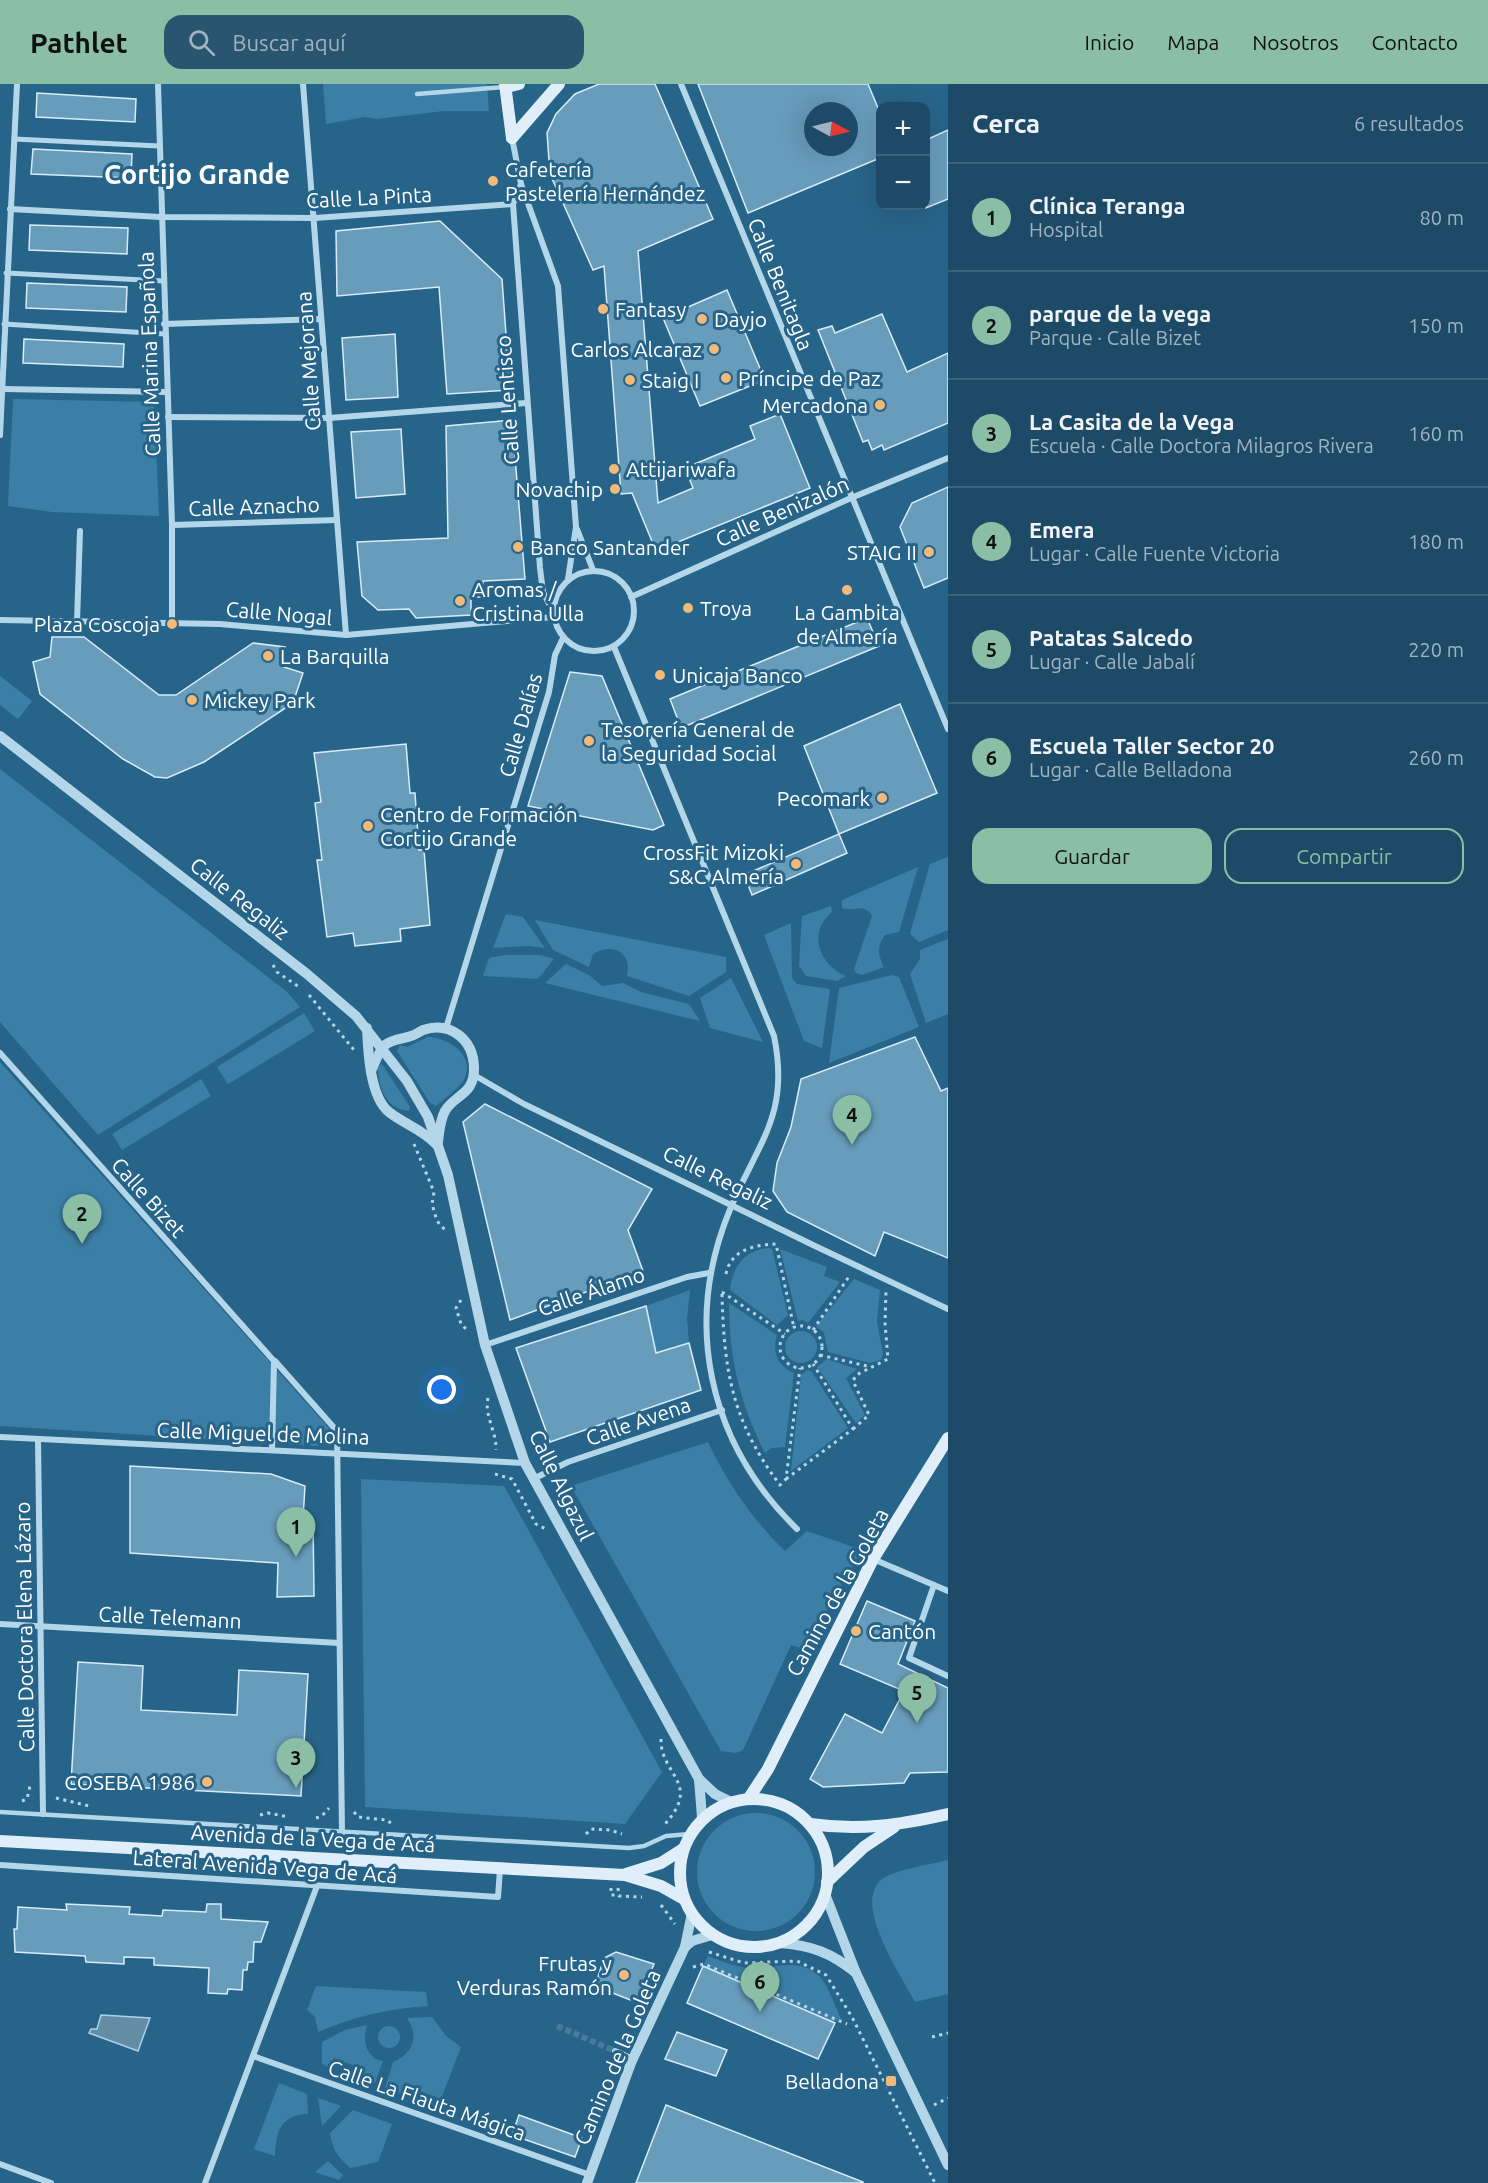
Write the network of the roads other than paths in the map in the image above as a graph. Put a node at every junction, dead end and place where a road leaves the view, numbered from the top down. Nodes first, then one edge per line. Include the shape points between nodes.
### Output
1 (17, 84) edge
2 (158, 84) edge
3 (303, 84) edge
4 (519, 84) edge
5 (559, 84) edge
6 (681, 84) edge
7 (505, 85) edge
8 (417, 94) dead end
9 (512, 138) junction
10 (14, 139) junction
11 (159, 146) junction
12 (521, 184) junction
13 (513, 204) junction
14 (10, 209) junction
15 (161, 217) junction
16 (315, 218) junction
17 (6, 273) junction
18 (163, 281) junction
19 (321, 319) junction
20 (4, 324) junction
21 (164, 324) junction
22 (165, 334) junction
23 (3, 389) junction
24 (167, 392) junction
25 (526, 403) junction
26 (168, 417) junction
27 (329, 418) junction
28 (0, 435) edge
29 (948, 458) edge
30 (851, 498) junction
31 (337, 520) junction
32 (172, 525) junction
33 (576, 527) junction
34 (80, 531) dead end
35 (593, 570) junction
36 (568, 579) junction
37 (632, 597) junction
38 (553, 614) junction
39 (0, 620) edge
40 (77, 622) junction
41 (172, 624) junction
42 (346, 635) junction
43 (563, 638) junction
44 (614, 647) junction
45 (948, 729) edge
46 (0, 736) edge
47 (367, 1028) junction
48 (446, 1028) junction
49 (400, 1039) junction
50 (382, 1047) junction
51 (0, 1053) edge
52 (372, 1069) junction
53 (474, 1075) junction
54 (450, 1104) junction
55 (428, 1117) junction
56 (407, 1122) junction
57 (437, 1146) junction
58 (731, 1206) junction
59 (709, 1273) junction
60 (948, 1309) edge
61 (485, 1345) junction
62 (274, 1361) junction
63 (722, 1410) junction
64 (0, 1437) edge
65 (948, 1438) edge
66 (38, 1440) junction
67 (272, 1450) junction
68 (337, 1452) junction
69 (525, 1463) junction
70 (533, 1479) junction
71 (797, 1529) dead end
72 (873, 1559) junction
73 (934, 1585) junction
74 (948, 1591) edge
75 (0, 1624) edge
76 (42, 1626) junction
77 (339, 1643) junction
78 (948, 1676) edge
79 (768, 1768) junction
80 (699, 1779) junction
81 (749, 1798) junction
82 (765, 1799) junction
83 (731, 1802) junction
84 (0, 1812) edge
85 (43, 1814) junction
86 (948, 1814) edge
87 (702, 1817) junction
88 (810, 1824) junction
89 (895, 1826) junction
90 (342, 1833) junction
91 (689, 1834) junction
92 (0, 1841) edge
93 (683, 1849) junction
94 (0, 1864) edge
95 (500, 1868) junction
96 (625, 1875) junction
97 (317, 1886) junction
98 (826, 1888) junction
99 (684, 1899) junction
100 (692, 1913) junction
101 (712, 1935) junction
102 (779, 1943) junction
103 (685, 1949) junction
104 (856, 1973) junction
105 (615, 2051) tunnel mouth
106 (253, 2055) junction
107 (633, 2059) junction
108 (0, 2164) edge
109 (948, 2165) edge
110 (588, 2179) edge
111 (51, 2183) edge
112 (205, 2183) edge

1 - 10 street
2 - 11 street, Calle Marina Española
3 - 16 street, Calle Mejorana
4 - 7 main road
5 - 9 main road
6 - 30 street, Calle Benitagla
7 - 8 lane
7 - 9 main road
9 - 12 street
10 - 11 street
10 - 14 street
11 - 15 street, Calle Marina Española
12 - 13 street, Calle Lentisco
12 - 33 street via 558,286
13 - 16 street, Calle La Pinta
13 - 25 street, Calle Lentisco
14 - 15 street, Calle La Pinta
14 - 17 street
15 - 16 street, Calle La Pinta
15 - 18 street, Calle Marina Española
16 - 19 street, Calle Mejorana
17 - 18 street
17 - 20 street
18 - 21 street, Calle Marina Española
19 - 21 street
19 - 27 street, Calle Mejorana
20 - 22 street
20 - 23 street
21 - 22 street, Calle Marina Española
22 - 24 street, Calle Marina Española
23 - 24 street
23 - 28 street
24 - 26 street, Calle Marina Española
25 - 27 street
25 - 38 street, Calle Lentisco via 543,592
26 - 27 street
26 - 32 street, Calle Marina Española
27 - 31 street, Calle Mejorana
29 - 30 street, Calle Benizalón
30 - 37 street, Calle Benizalón
30 - 45 street, Calle Benitagla
31 - 32 street, Calle Aznacho
31 - 42 street, Calle Mejorana
32 - 41 street, Calle Marina Española
33 - 35 street
33 - 36 street
34 - 40 street
35 - 36 street
35 - 37 street via 620,580
36 - 38 street via 557,594
37 - 44 street via 632,625
38 - 42 street, Calle Nogal
38 - 43 street
39 - 40 street, Calle Nogal
40 - 41 street, Calle Nogal
41 - 42 street, Calle Nogal via 220,624
43 - 44 street via 586,651
43 - 48 street, Calle Dalías
44 - 58 street via 777,1052 778,1097 770,1127
46 - 47 street, Calle Regaliz via 307,974
47 - 49 street
47 - 50 street, Calle Regaliz
47 - 52 street
48 - 49 street via 423,1030
48 - 53 street via 466,1042 473,1055
49 - 50 street
50 - 52 street
50 - 55 street, Calle Regaliz
51 - 62 street, Calle Bizet
52 - 56 street via 374,1090 381,1102 389,1113
53 - 54 street via 463,1096
53 - 58 street, Calle Regaliz via 524,1104
54 - 55 street
54 - 57 street
55 - 56 street
55 - 57 street, Calle Algazul
56 - 57 street
57 - 61 street, Calle Algazul via 448,1175
58 - 59 street
58 - 60 street, Calle Regaliz
59 - 61 street, Calle Álamo
59 - 63 street via 705,1307 707,1346
61 - 69 street, Calle Algazul
62 - 67 street
62 - 68 street, Calle Bizet via 337,1431
63 - 70 street, Calle Avena via 568,1462
63 - 71 street via 752,1476
64 - 66 street, Calle Miguel de Molina
65 - 72 main road, Camino de la Goleta
66 - 67 street, Calle Miguel de Molina
66 - 76 street, Calle Doctora Elena Lázaro
67 - 68 street, Calle Miguel de Molina
68 - 69 street, Calle Miguel de Molina
68 - 77 street, Calle Bizet
69 - 70 street, Calle Algazul
70 - 80 street, Calle Algazul
72 - 73 street
72 - 79 main road, Camino de la Goleta
73 - 74 street
73 - 78 street via 909,1658
75 - 76 street, Calle Telemann
76 - 77 street, Calle Telemann
76 - 85 street, Calle Doctora Elena Lázaro
77 - 90 street, Calle Bizet
79 - 81 main road, Camino de la Goleta
79 - 82 main road, Camino de la Goleta
80 - 83 street, Calle Algazul
80 - 87 street, Calle Algazul
81 - 82 main road
81 - 83 main road
82 - 88 main road via 794,1810
83 - 87 main road
84 - 85 lane
85 - 90 lane
86 - 89 main road
87 - 91 main road
88 - 89 main road via 846,1828
88 - 98 main road via 827,1857
89 - 98 main road via 844,1863
90 - 91 lane via 629,1848 666,1836
91 - 93 main road
92 - 95 main road, Avenida de la Vega de Acá
93 - 96 main road, Avenida de la Vega de Acá via 649,1868
93 - 99 main road via 680,1872
94 - 97 street, Lateral Avenida Vega de Acá
95 - 96 main road, Avenida de la Vega de Acá
95 - 97 street, Lateral Avenida Vega de Acá via 498,1897
96 - 99 main road, Avenida de la Vega de Acá via 661,1886
97 - 106 street
98 - 102 main road via 815,1915 802,1929
98 - 104 street
99 - 100 main road
100 - 101 main road
100 - 103 street, Camino de la Goleta
101 - 102 main road via 740,1946
101 - 103 street via 701,1937
102 - 104 street via 820,1950
103 - 107 street, Camino de la Goleta
104 - 109 street
105 - 107 street
106 - 110 street, Calle La Flauta Mágica
106 - 112 street
107 - 110 street, Camino de la Goleta
108 - 111 street

